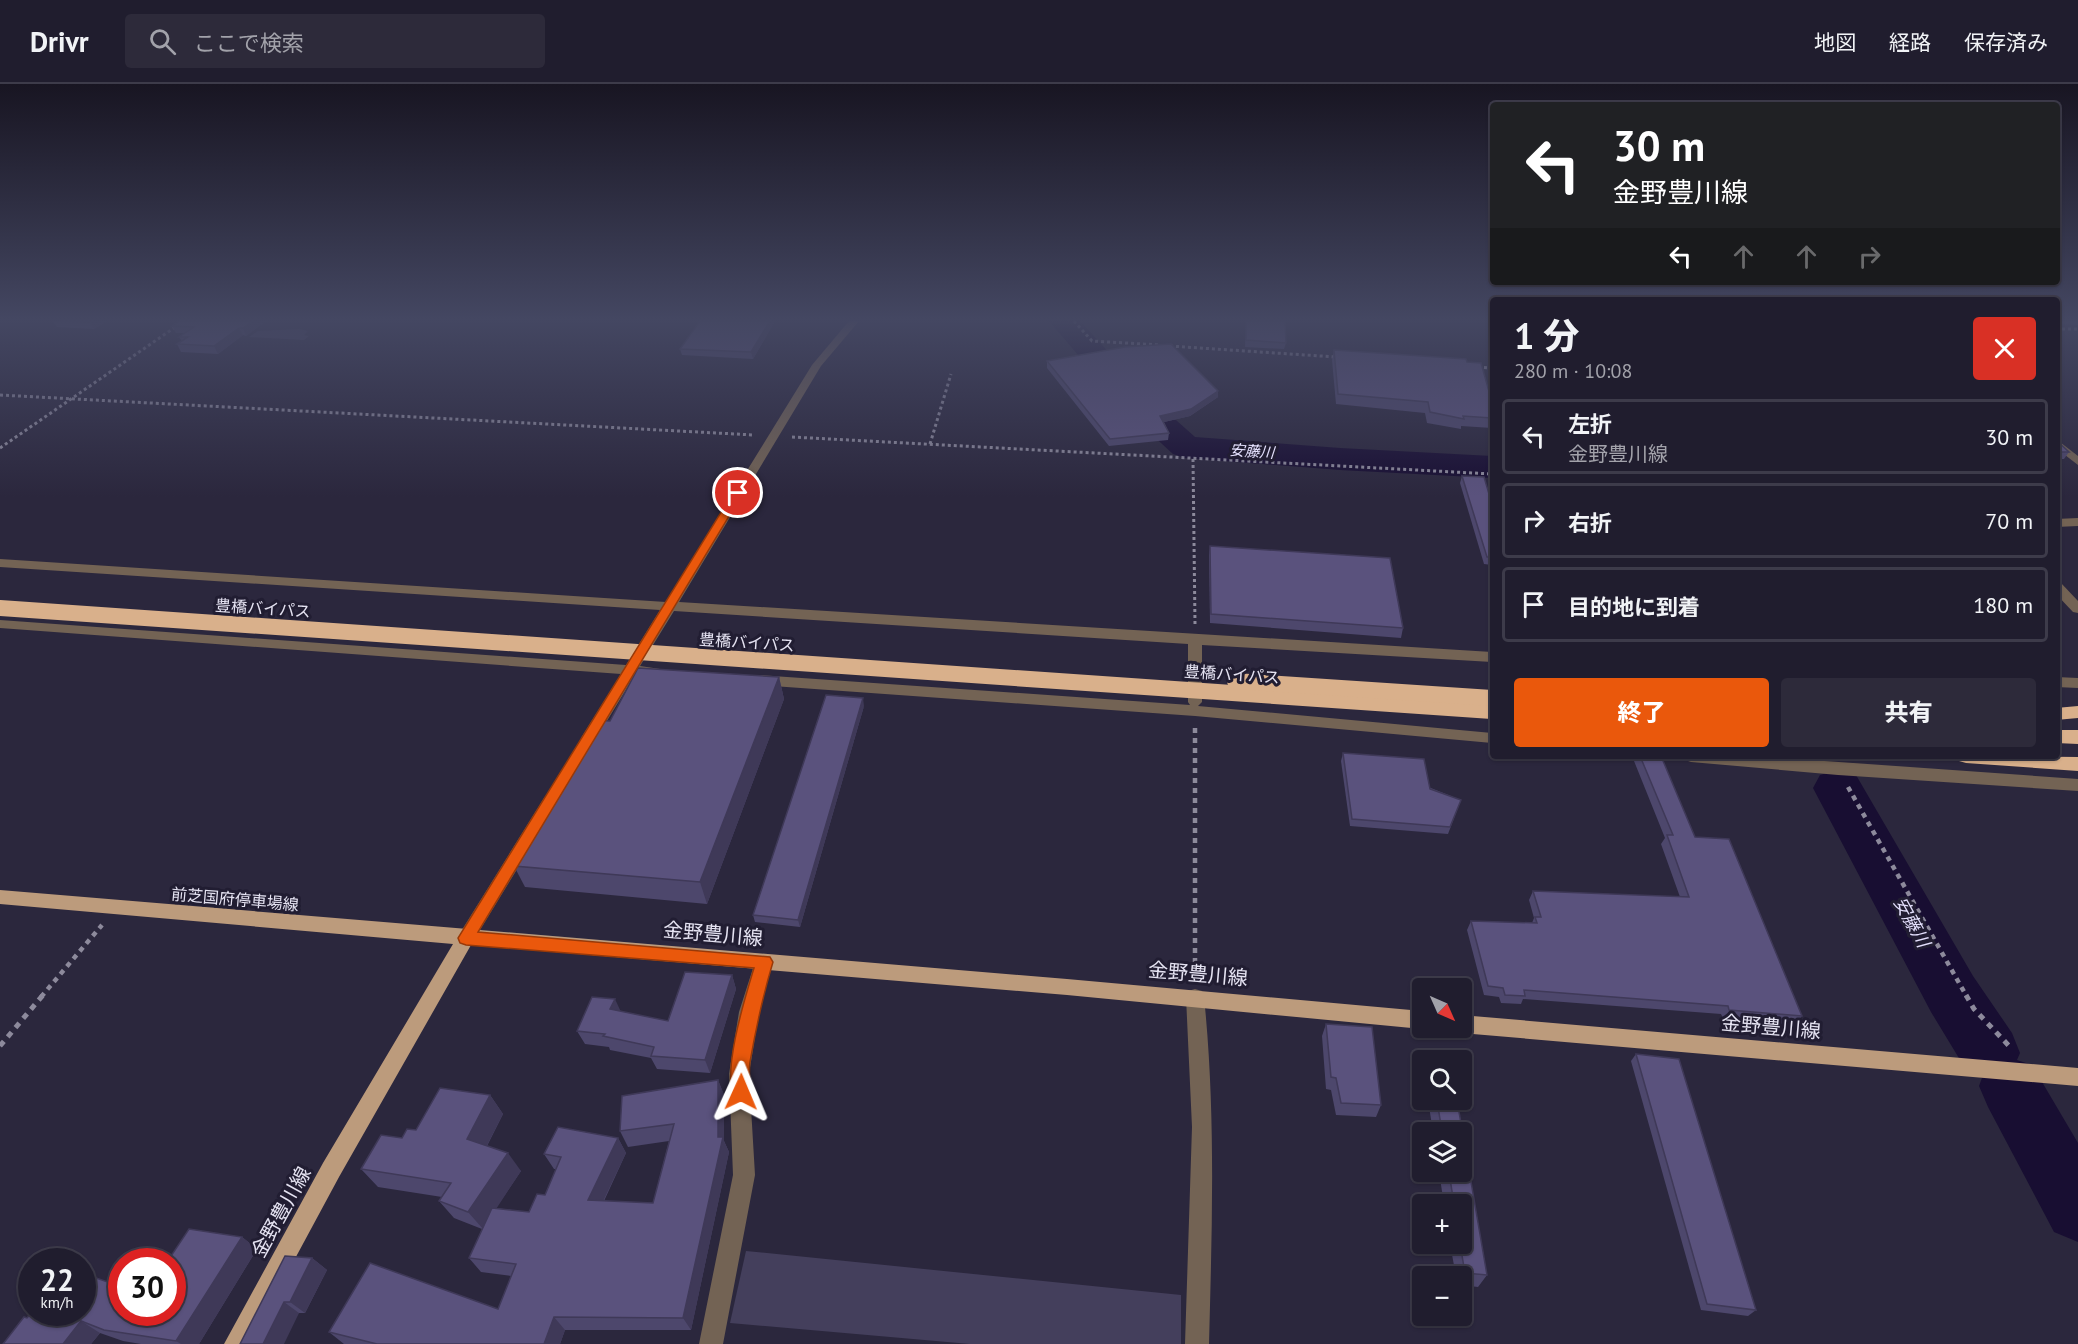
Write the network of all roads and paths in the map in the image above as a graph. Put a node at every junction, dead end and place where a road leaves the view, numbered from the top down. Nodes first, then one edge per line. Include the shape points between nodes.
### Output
1 (98, 380) edge
2 (808, 380) edge
3 (949, 380) edge
4 (0, 395) edge
5 (70, 399) junction
6 (772, 436) junction
7 (930, 444) junction
8 (2060, 446) edge
9 (0, 448) edge
10 (1193, 459) junction
11 (2078, 462) edge
12 (1490, 474) edge
13 (2078, 522) edge
14 (2060, 523) edge
15 (0, 563) edge
16 (2060, 590) edge
17 (0, 597) edge
18 (669, 606) junction
19 (0, 608) edge
20 (2078, 609) edge
21 (0, 624) edge
22 (1196, 640) junction
23 (1490, 657) edge
24 (631, 670) junction
25 (667, 673) edge
26 (749, 679) edge
27 (2060, 682) edge
28 (2078, 683) edge
29 (1490, 698) edge
30 (1195, 711) junction
31 (1490, 711) edge
32 (2078, 712) edge
33 (2060, 714) edge
34 (2060, 736) edge
35 (2078, 737) edge
36 (1490, 738) edge
37 (2060, 750) edge
38 (581, 751) edge
39 (2078, 752) edge
40 (1722, 759) edge
41 (2008, 759) edge
42 (2078, 764) edge
43 (1838, 770) junction
44 (2078, 785) edge
45 (556, 792) edge
46 (0, 897) edge
47 (116, 908) junction
48 (466, 938) junction
49 (764, 962) junction
50 (1195, 997) junction
51 (1412, 1019) edge
52 (1472, 1025) edge
53 (0, 1046) edge
54 (2036, 1074) junction
55 (2078, 1077) edge
56 (236, 1344) edge
57 (711, 1344) edge
58 (1197, 1344) edge

1 - 5 path
2 - 6 street
3 - 7 path
4 - 5 path
5 - 6 path
5 - 9 path
6 - 7 path
6 - 18 street
7 - 10 path
8 - 11 street
10 - 12 path
10 - 22 path
13 - 14 street
15 - 18 street
16 - 20 street
17 - 29 highway, 豊橋バイパス, bridge via 619,642
18 - 22 street
18 - 24 street
19 - 31 highway, 豊橋バイパス, bridge
21 - 24 street
22 - 23 street
22 - 30 street
24 - 25 street
24 - 38 street
26 - 30 street
27 - 28 street
30 - 36 street
30 - 50 path
32 - 33 highway
34 - 35 highway
37 - 39 highway
40 - 43 street
41 - 42 highway
43 - 44 street
43 - 54 path via 1974,1009
45 - 48 street
46 - 47 main road, 前芝国府停車場線
47 - 48 main road, 前芝国府停車場線
47 - 53 path
48 - 49 main road, 金野豊川線
48 - 56 main road, 金野豊川線 via 331,1170
49 - 50 main road, 金野豊川線
49 - 57 street via 749,1012 739,1074 744,1175
50 - 51 main road, 金野豊川線
50 - 58 street via 1202,1176
52 - 54 main road, 金野豊川線
54 - 55 main road, 金野豊川線

